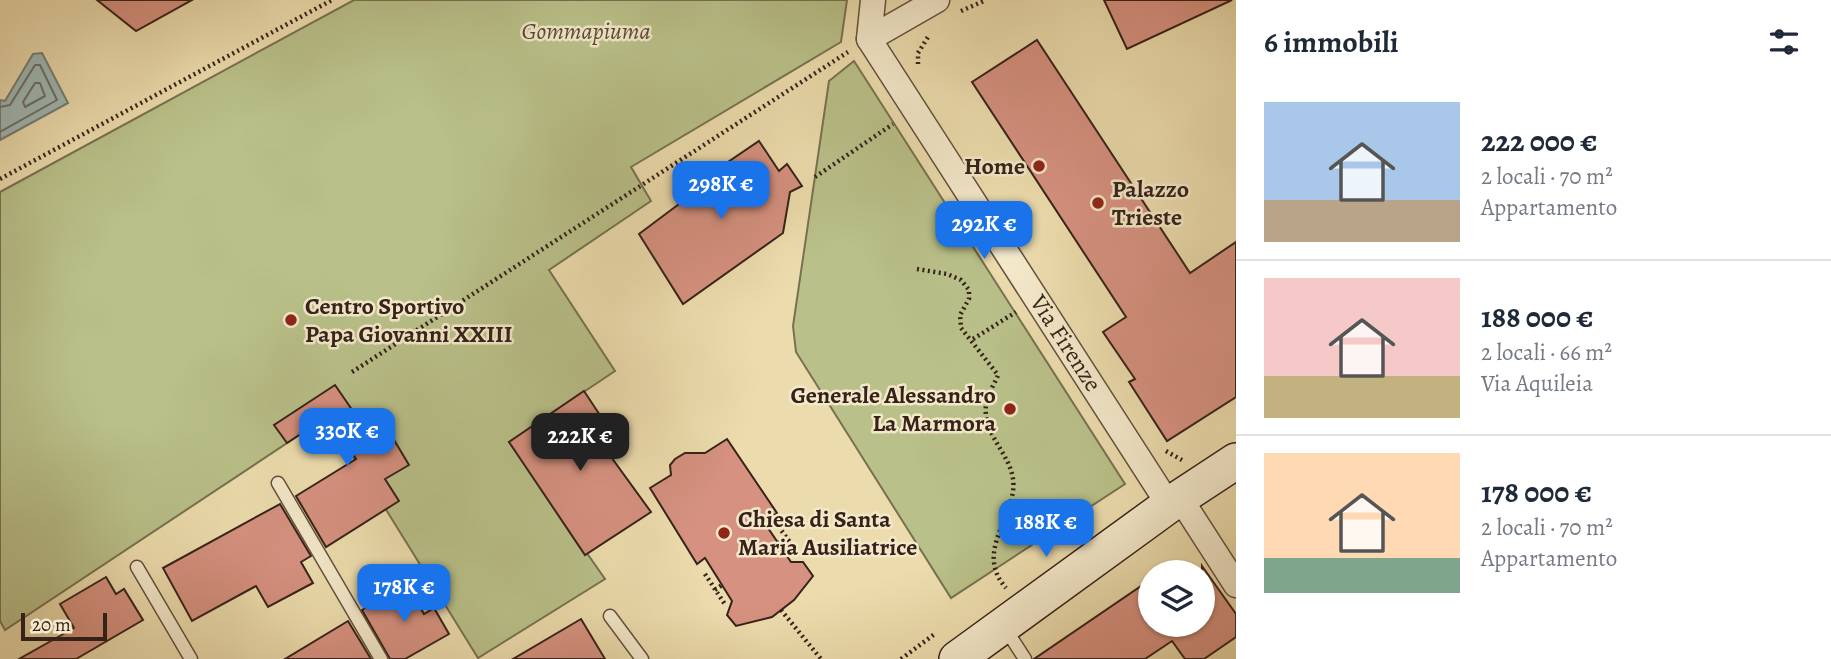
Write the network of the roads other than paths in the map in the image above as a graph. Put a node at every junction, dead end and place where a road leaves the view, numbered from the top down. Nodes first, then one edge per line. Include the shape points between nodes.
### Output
1 (873, 0) edge
2 (945, 8) edge
3 (869, 39) junction
4 (1236, 461) edge
5 (278, 483) dead end
6 (1175, 501) junction
7 (137, 567) dead end
8 (1236, 585) edge
9 (1007, 611) junction
10 (610, 616) dead end
11 (191, 659) edge
12 (381, 659) edge
13 (642, 659) edge
14 (957, 659) edge
15 (1014, 659) edge
16 (1025, 659) edge

1 - 3 street
2 - 3 street
3 - 6 street, Via Firenze
4 - 6 street
5 - 12 lane
6 - 8 street, Via Firenze
6 - 9 street
7 - 11 lane
9 - 14 street
9 - 15 lane
9 - 16 lane
10 - 13 lane

